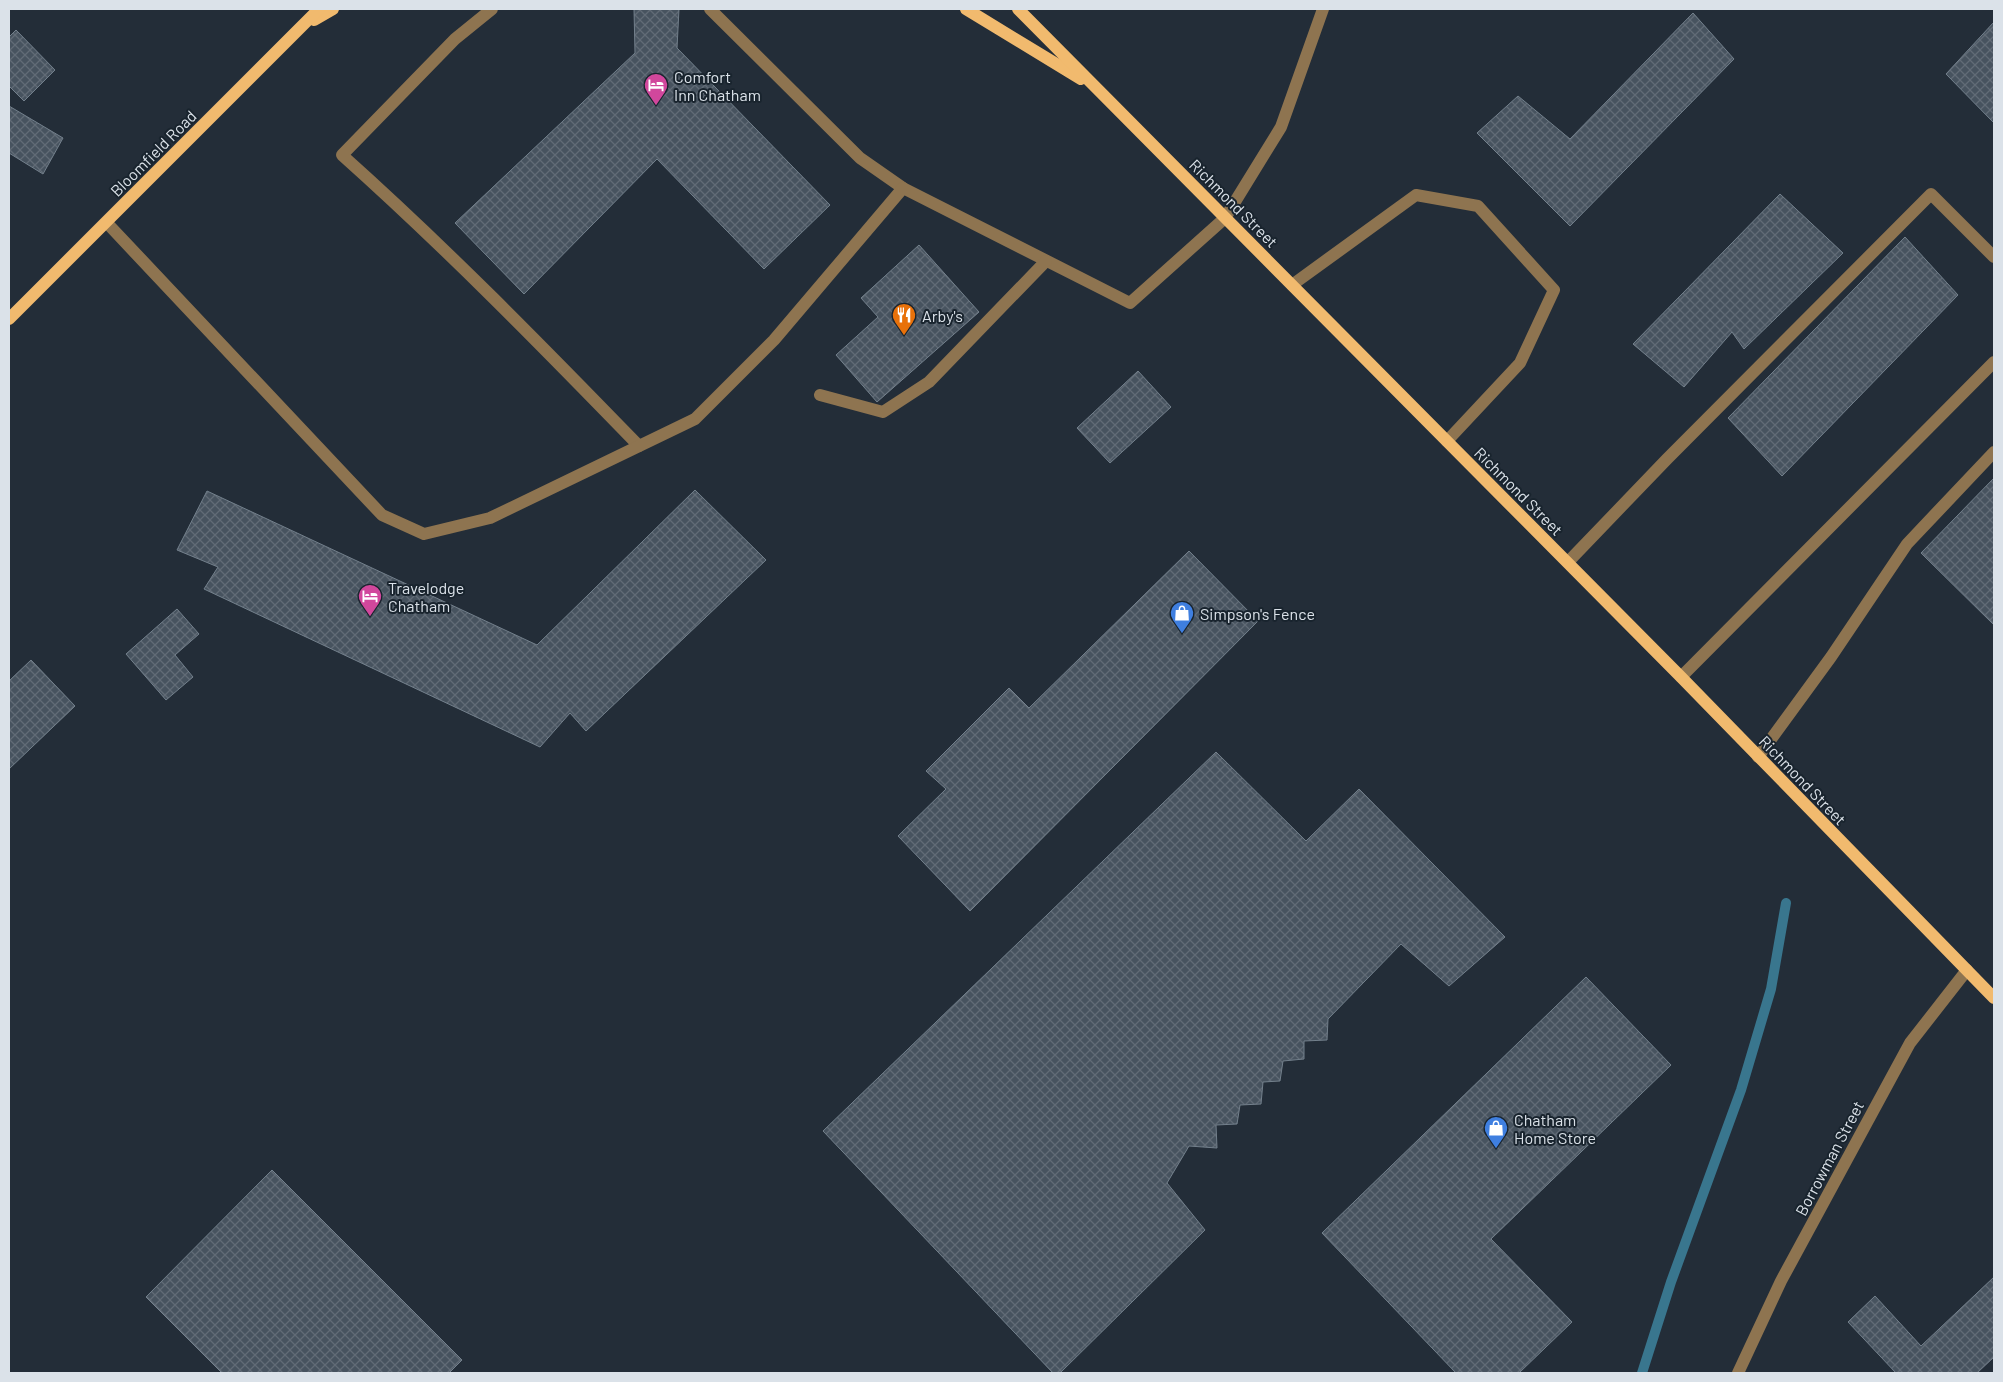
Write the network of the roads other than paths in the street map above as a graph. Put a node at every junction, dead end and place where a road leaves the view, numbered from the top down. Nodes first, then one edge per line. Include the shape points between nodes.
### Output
1 (319, 9) edge
2 (333, 9) edge
3 (492, 9) edge
4 (710, 9) edge
5 (966, 9) edge
6 (1018, 9) edge
7 (1323, 9) edge
8 (299, 29) junction
9 (1098, 90) junction
10 (903, 188) junction
11 (1225, 218) junction
12 (107, 223) junction
13 (1994, 258) edge
14 (1046, 261) junction
15 (1292, 285) junction
16 (9, 319) edge
17 (1994, 362) edge
18 (820, 395) dead end
19 (1447, 441) junction
20 (639, 446) junction
21 (1994, 452) edge
22 (1568, 562) junction
23 (1681, 677) junction
24 (1758, 757) junction
25 (1966, 970) junction
26 (1994, 998) edge
27 (1738, 1373) edge

1 - 8 main road, Bloomfield Road
2 - 8 main road
3 - 20 street via 455,39 342,155 515,317
4 - 10 street via 860,158
5 - 9 main road
6 - 9 main road, Richmond Street
7 - 11 street via 1281,128
8 - 12 main road, Bloomfield Road
9 - 11 main road, Richmond Street
10 - 14 street
10 - 20 street via 774,340 695,419
11 - 14 street via 1130,303
11 - 15 main road, Richmond Street
12 - 16 main road, Bloomfield Road
12 - 20 street via 382,515 424,534 490,518
13 - 22 street via 1931,194
14 - 18 street via 929,382 883,412
15 - 19 main road, Richmond Street
15 - 19 street via 1416,195 1478,206 1554,290 1520,363
17 - 23 street
19 - 22 main road, Richmond Street
21 - 24 street via 1907,544 1831,658
22 - 23 main road, Richmond Street
23 - 24 main road, Richmond Street
24 - 25 main road, Richmond Street
25 - 26 main road, Richmond Street
25 - 27 street, Borrowman Street via 1910,1043 1781,1281

